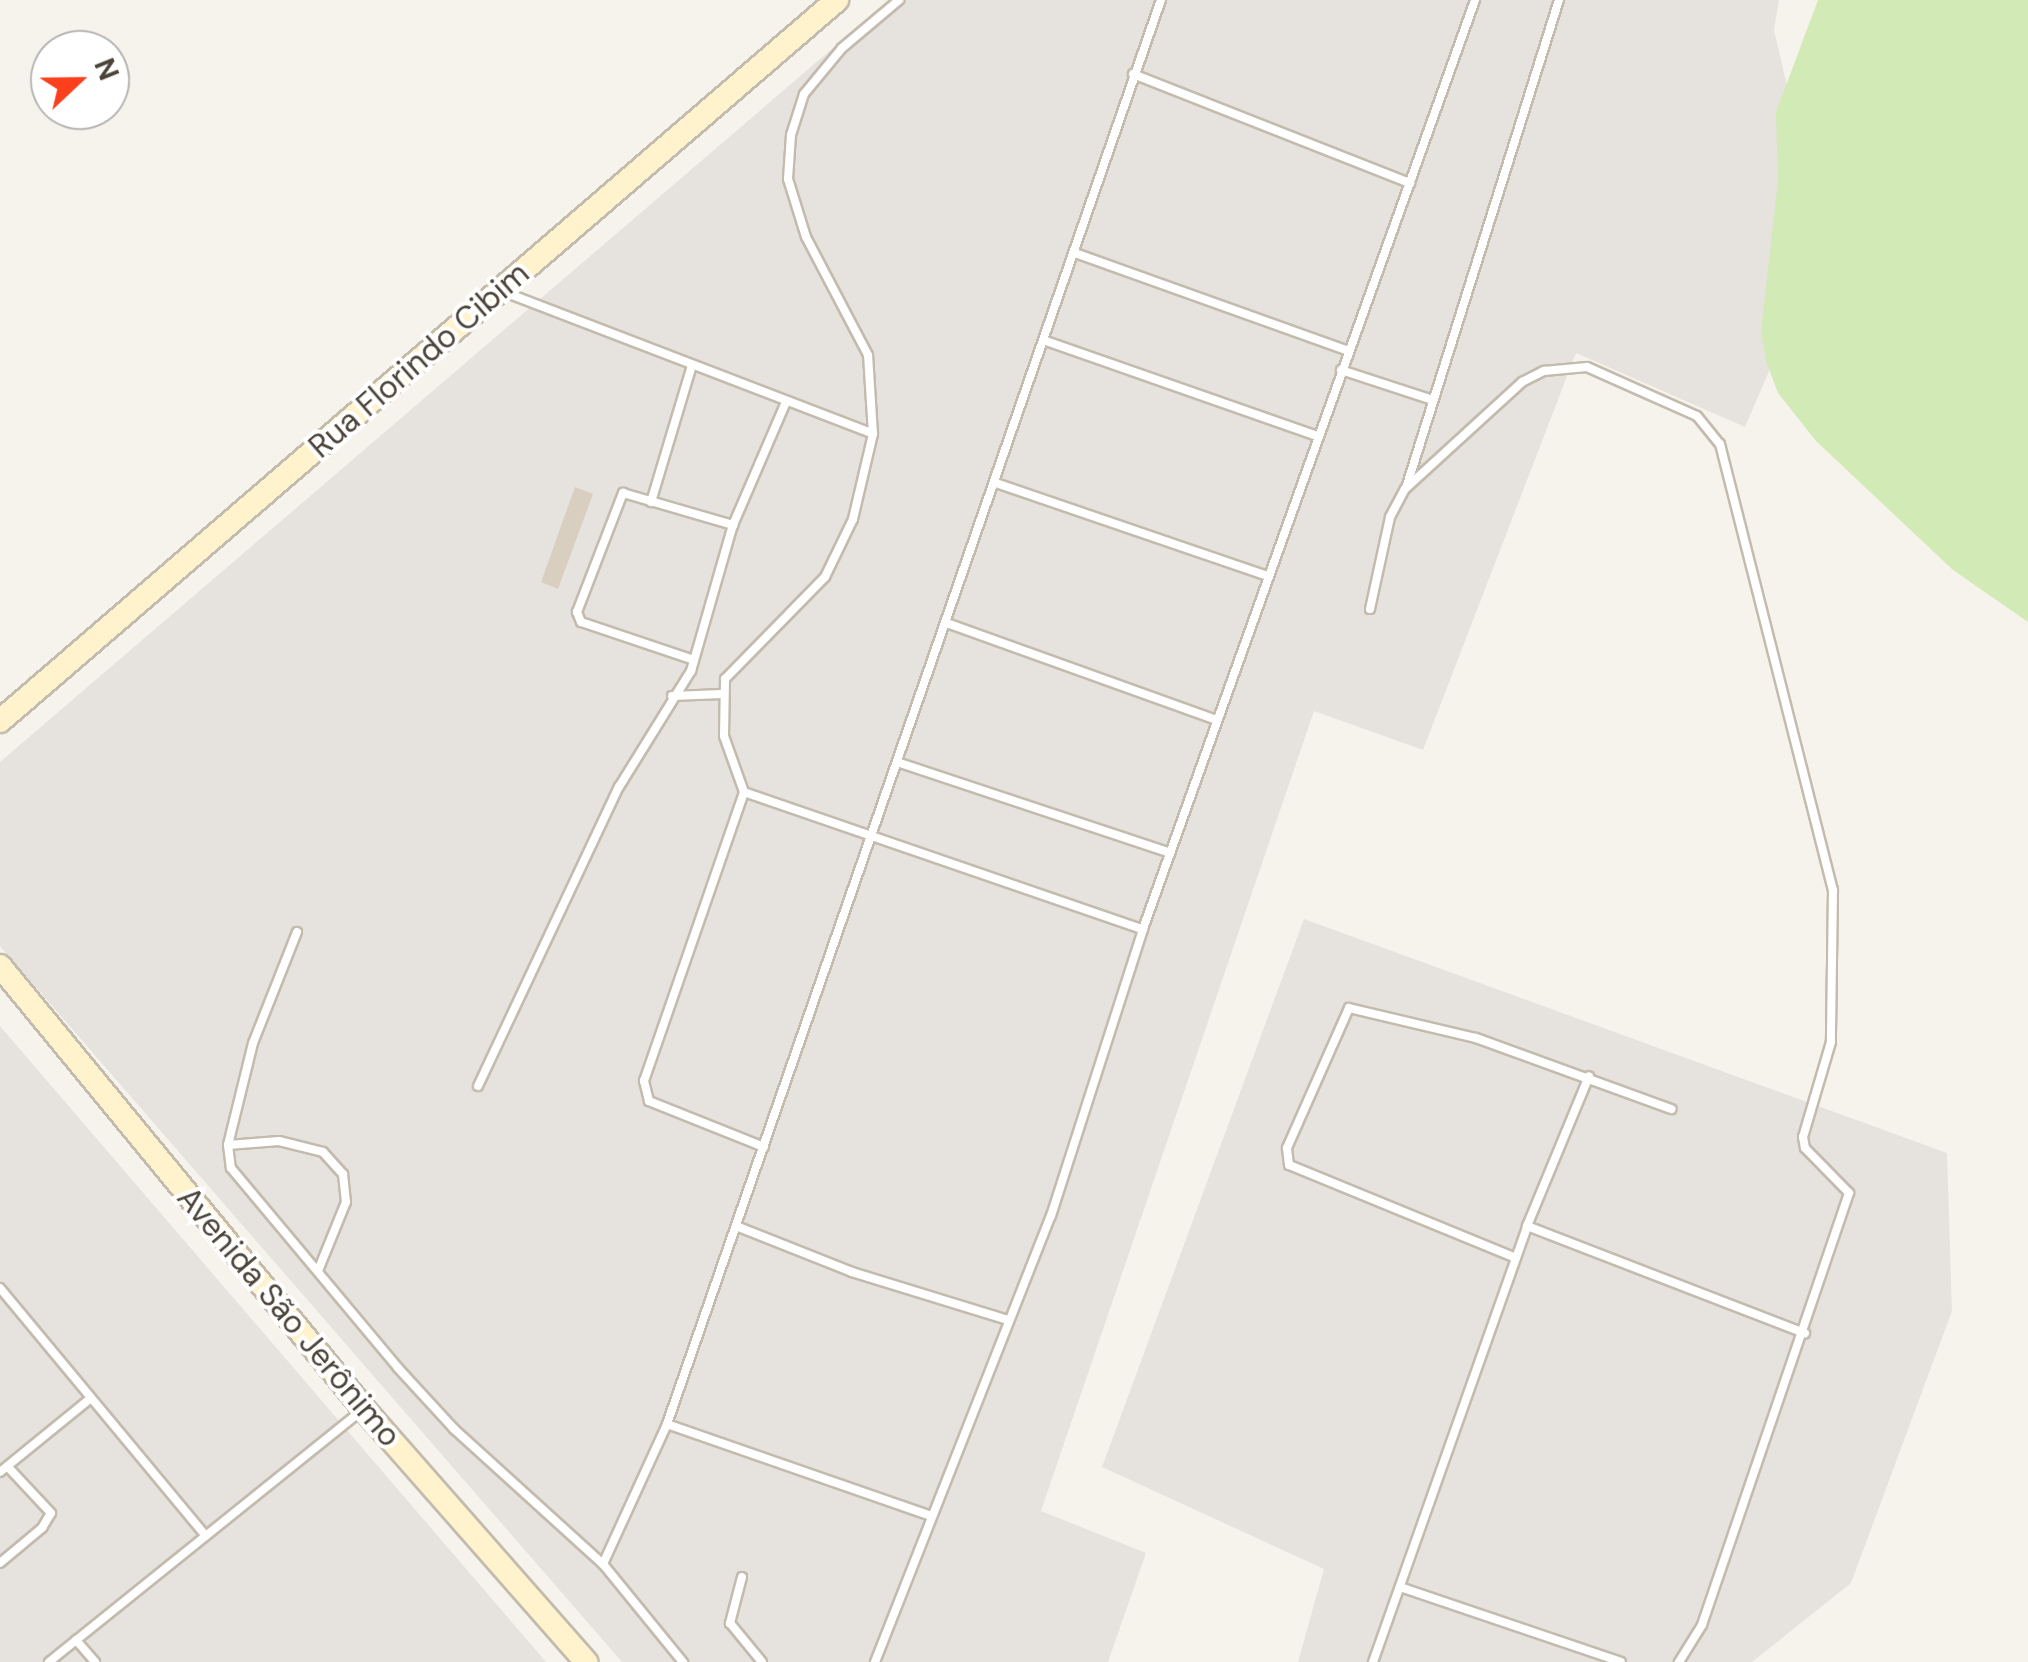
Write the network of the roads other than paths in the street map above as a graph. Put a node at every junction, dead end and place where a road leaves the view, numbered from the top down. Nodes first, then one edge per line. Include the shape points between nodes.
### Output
1 (837, 0) edge
2 (899, 0) edge
3 (1161, 0) edge
4 (1475, 0) edge
5 (1559, 0) edge
6 (1134, 74) junction
7 (1410, 183) junction
8 (1075, 252) junction
9 (500, 290) junction
10 (1046, 341) junction
11 (1348, 351) junction
12 (692, 365) junction
13 (1341, 370) junction
14 (1433, 400) junction
15 (786, 402) junction
16 (873, 434) junction
17 (1317, 436) junction
18 (996, 483) junction
19 (1406, 489) junction
20 (650, 502) junction
21 (733, 525) junction
22 (1268, 576) junction
23 (1370, 609) dead end
24 (947, 623) junction
25 (694, 660) junction
26 (722, 694) junction
27 (671, 696) junction
28 (0, 720) edge
29 (1217, 720) junction
30 (897, 762) junction
31 (744, 792) junction
32 (872, 834) junction
33 (1170, 853) junction
34 (1143, 929) junction
35 (297, 932) dead end
36 (0, 966) edge
37 (1589, 1076) junction
38 (478, 1086) dead end
39 (1671, 1109) dead end
40 (228, 1145) junction
41 (764, 1147) junction
42 (736, 1226) junction
43 (1528, 1226) junction
44 (1516, 1258) junction
45 (318, 1271) junction
46 (0, 1288) edge
47 (1008, 1320) junction
48 (1805, 1334) junction
49 (91, 1398) junction
50 (364, 1409) junction
51 (667, 1424) junction
52 (4, 1469) edge
53 (931, 1516) junction
54 (206, 1536) junction
55 (0, 1563) edge
56 (603, 1564) junction
57 (742, 1577) dead end
58 (1400, 1587) junction
59 (76, 1640) junction
60 (49, 1662) edge
61 (95, 1662) edge
62 (586, 1662) edge
63 (682, 1662) edge
64 (762, 1662) edge
65 (875, 1662) edge
66 (1374, 1662) edge
67 (1622, 1662) edge
68 (1679, 1662) edge

1 - 9 street, Rua Florindo Cibim
2 - 16 lane via 842,48 804,94 788,179 806,237 868,355
3 - 6 lane
4 - 7 lane
5 - 14 lane
6 - 7 lane
6 - 8 lane
7 - 11 lane
8 - 10 lane
8 - 11 lane
9 - 12 lane
9 - 28 street, Rua Florindo Cibim
10 - 17 lane
10 - 18 lane
11 - 13 lane
12 - 15 lane
12 - 20 lane
13 - 14 lane
13 - 17 lane
14 - 19 lane
15 - 16 lane
15 - 21 lane
16 - 26 lane via 854,519 825,577 726,679
17 - 22 lane
18 - 22 lane
18 - 24 lane
19 - 23 lane via 1390,517
19 - 48 lane via 1522,382 1564,365 1587,367 1697,416 1720,444 1832,890 1831,1042 1802,1129 1805,1148 1849,1194
20 - 21 lane
20 - 25 lane via 626,492 618,496 579,618
21 - 25 lane
22 - 29 lane
24 - 29 lane
24 - 30 lane
25 - 27 lane
26 - 27 lane
26 - 31 lane via 724,736
27 - 38 lane via 618,787
29 - 33 lane
30 - 32 lane
30 - 33 lane
31 - 32 lane
31 - 41 lane via 644,1082 649,1101
32 - 34 lane
32 - 41 lane
33 - 34 lane
34 - 47 lane via 1051,1216
35 - 40 lane via 253,1043
36 - 50 street, Avenida São Jerônimo
37 - 39 lane
37 - 43 lane
37 - 44 lane via 1354,1006 1343,1015 1287,1148 1288,1165 1300,1173
40 - 45 lane via 231,1168
40 - 45 lane via 294,1145 322,1152 344,1174 346,1202
41 - 42 lane
42 - 47 lane via 852,1272
42 - 51 lane
43 - 44 lane
43 - 48 lane
44 - 58 lane
45 - 56 lane via 454,1429
46 - 49 lane
47 - 53 lane
48 - 68 lane via 1702,1625
49 - 52 lane
49 - 54 lane
50 - 54 lane
50 - 62 street, Avenida São Jerônimo
51 - 53 lane
51 - 56 lane
52 - 55 lane via 50,1513
53 - 65 lane
54 - 59 lane
56 - 63 lane
57 - 64 lane via 730,1623
58 - 66 lane
58 - 67 lane
59 - 60 lane
59 - 61 lane

